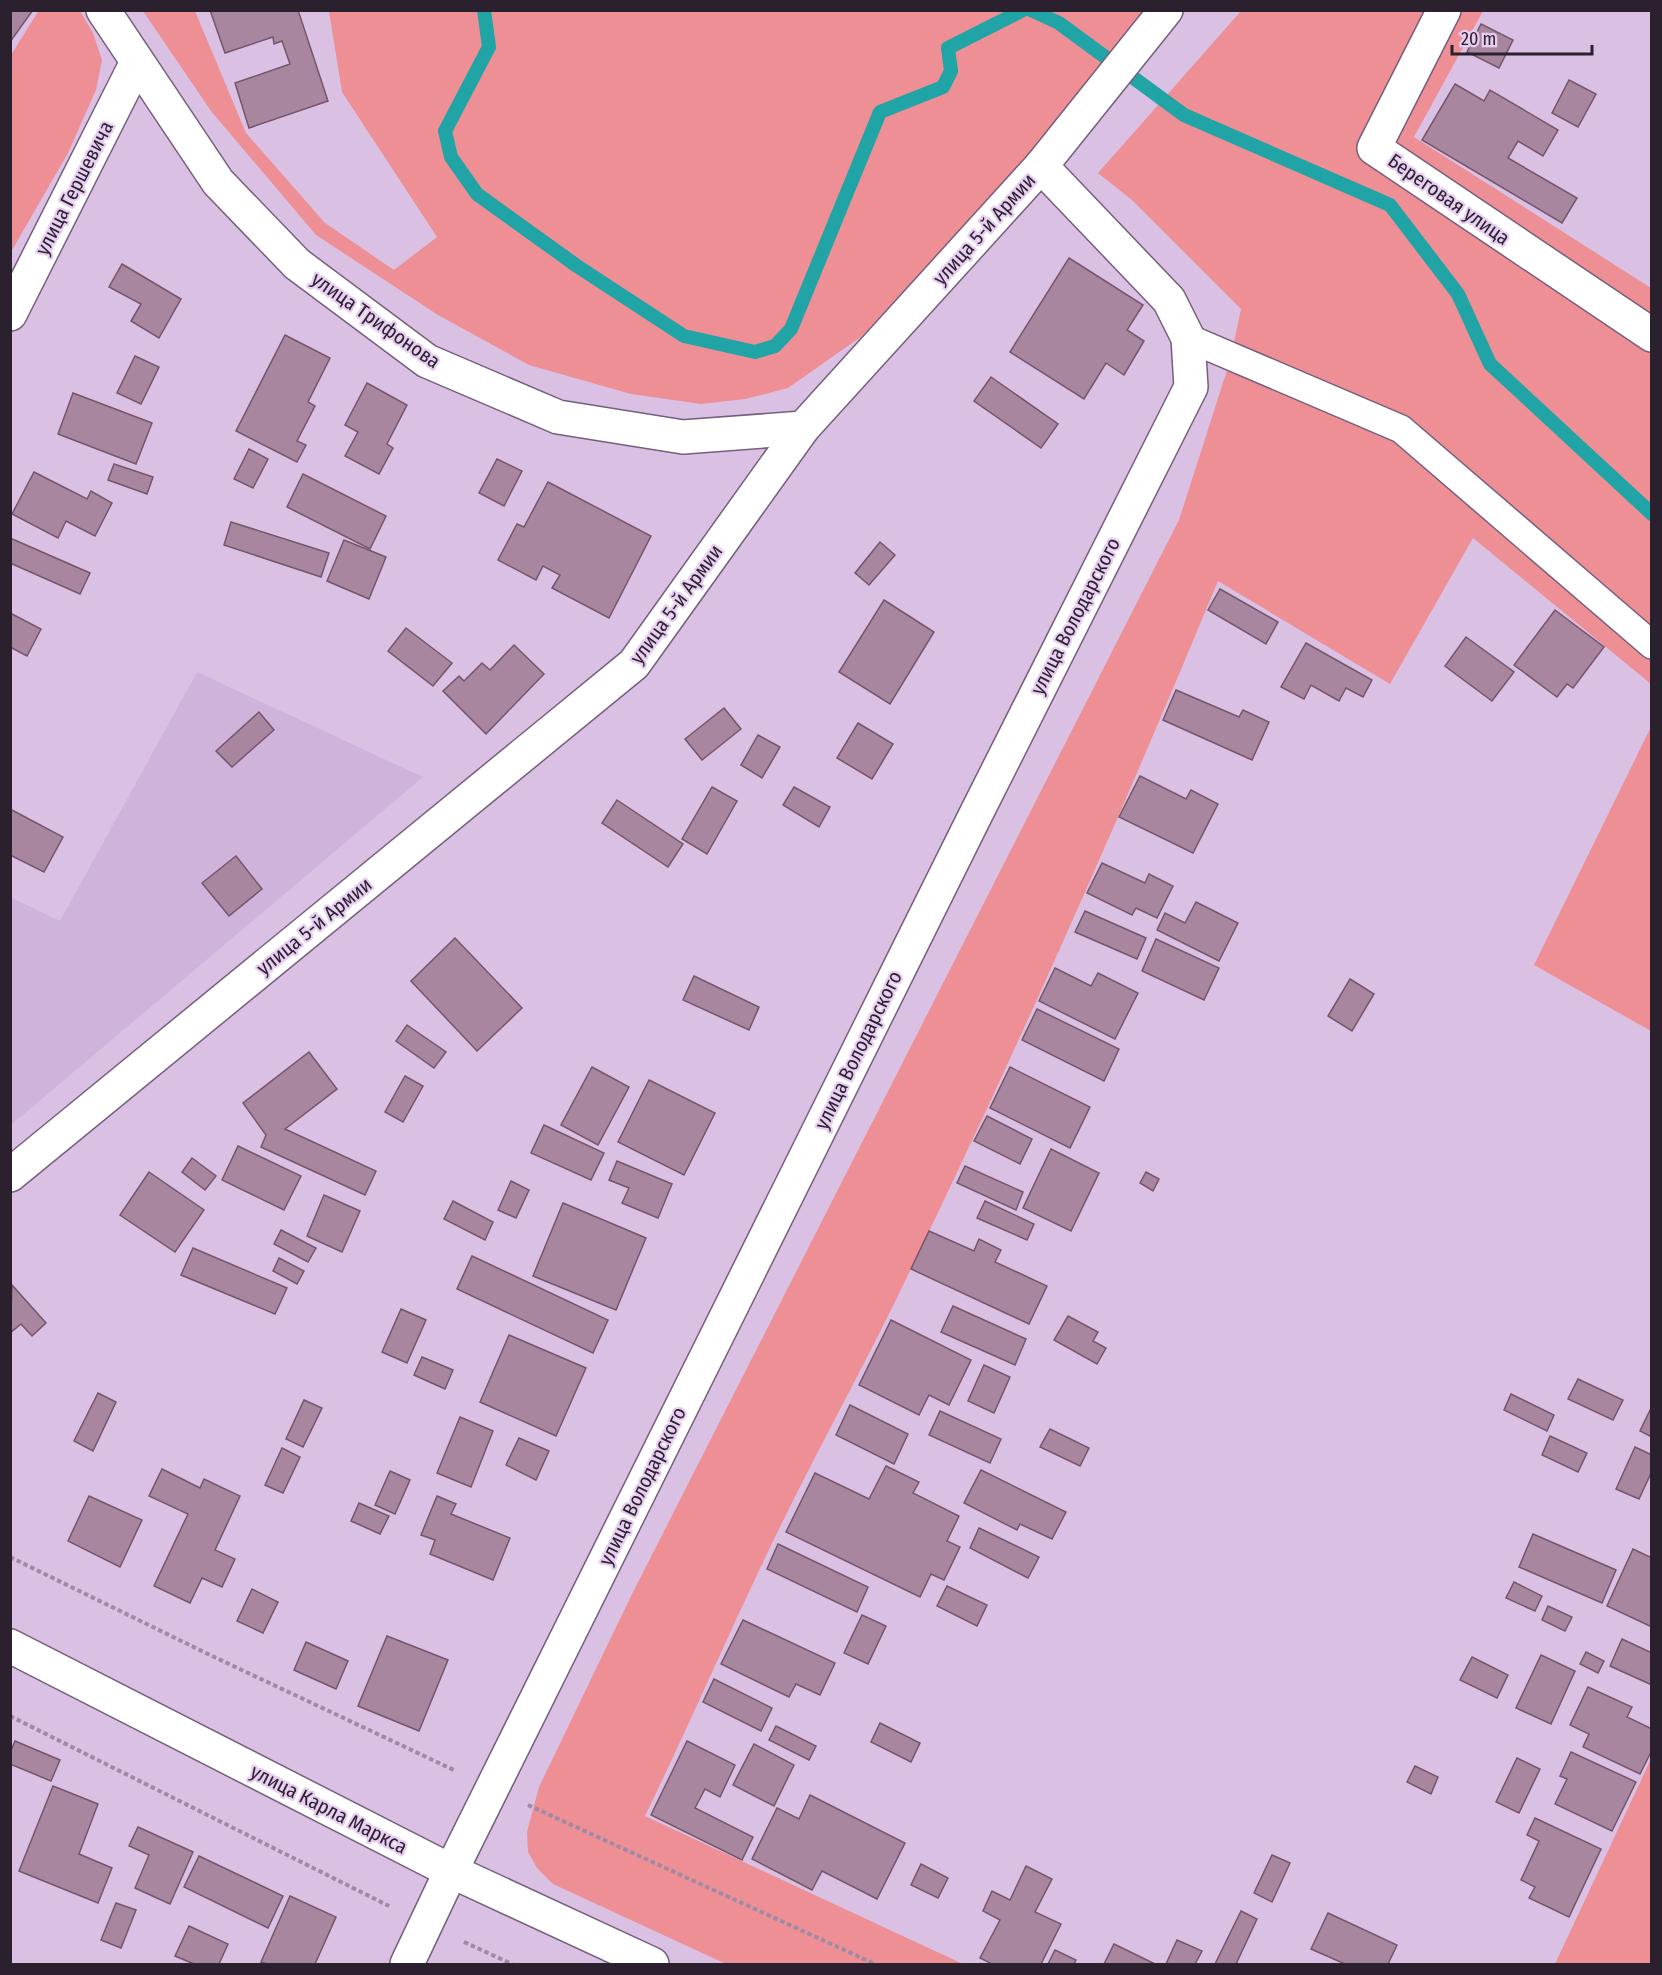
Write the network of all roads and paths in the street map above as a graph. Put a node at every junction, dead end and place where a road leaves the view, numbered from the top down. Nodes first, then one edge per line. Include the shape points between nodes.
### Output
1 (103, 10) edge
2 (1166, 10) edge
3 (1444, 10) edge
4 (137, 62) junction
5 (1041, 166) junction
6 (10, 314) edge
7 (1652, 335) edge
8 (1188, 338) junction
9 (803, 428) junction
10 (1652, 645) edge
11 (10, 1175) edge
12 (10, 1557) edge
13 (10, 1646) edge
14 (10, 1716) edge
15 (492, 1788) junction
16 (451, 1871) junction
17 (426, 1924) junction
18 (407, 1965) edge
19 (512, 1965) edge
20 (652, 1965) edge
21 (875, 1965) edge

1 - 4 street, улица Трифонова
2 - 5 street, улица 5-й Армии
3 - 7 street, Береговая улица via 1374,148
4 - 6 street, улица Гершевича
4 - 9 street, улица Трифонова via 218,183 297,264 427,361 558,417 683,437
5 - 8 street, улица Володарского via 1169,300
5 - 9 street, улица 5-й Армии
8 - 10 lane via 1401,429
8 - 15 street, улица Володарского via 1191,387
9 - 11 street, улица 5-й Армии via 634,664
12 - 15 path
13 - 16 street, улица Карла Маркса
14 - 17 path
15 - 16 street, улица Володарского
15 - 21 path
16 - 17 street, улица Володарского
16 - 20 street, улица Карла Маркса
17 - 18 street, улица Володарского
17 - 19 path

